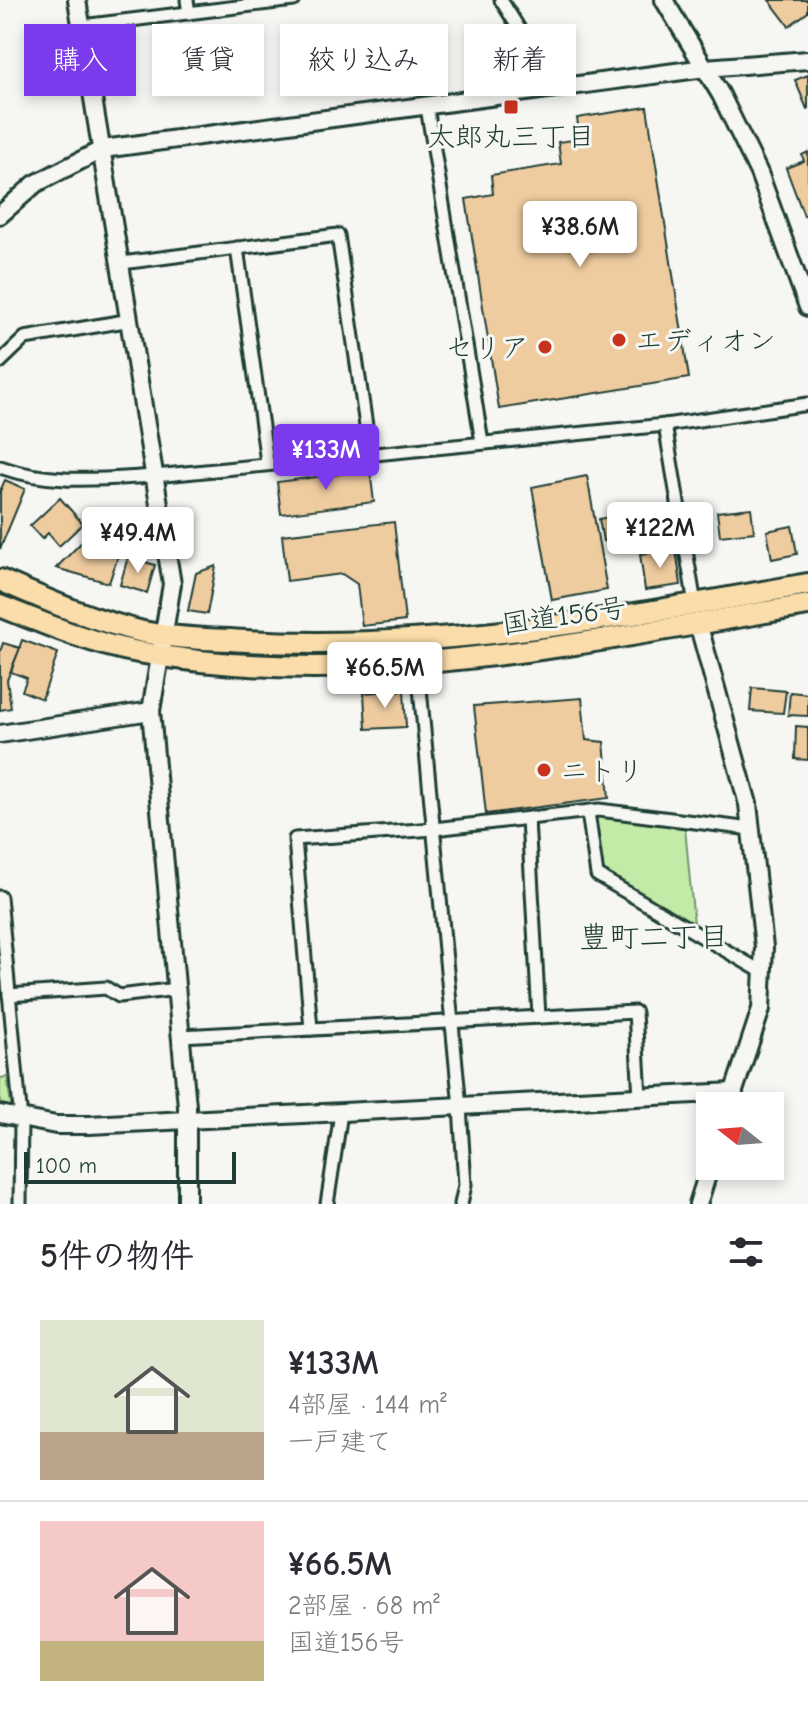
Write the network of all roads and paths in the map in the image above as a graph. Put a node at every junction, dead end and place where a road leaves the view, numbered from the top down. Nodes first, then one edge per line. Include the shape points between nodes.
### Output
1 (77, 0) edge
2 (187, 0) edge
3 (294, 0) edge
4 (501, 0) edge
5 (664, 0) edge
6 (189, 13) junction
7 (82, 24) edge
8 (98, 24) edge
9 (516, 24) edge
10 (808, 60) edge
11 (705, 68) junction
12 (576, 85) edge
13 (94, 96) edge
14 (502, 96) edge
15 (427, 107) junction
16 (103, 149) junction
17 (0, 215) edge
18 (237, 248) junction
19 (122, 263) junction
20 (808, 307) edge
21 (131, 320) junction
22 (0, 362) edge
23 (808, 404) edge
24 (665, 425) junction
25 (482, 442) junction
26 (370, 453) junction
27 (267, 462) junction
28 (0, 467) edge
29 (155, 476) junction
30 (0, 580) edge
31 (808, 584) edge
32 (808, 605) edge
33 (0, 606) edge
34 (696, 614) junction
35 (166, 635) junction
36 (416, 641) junction
37 (163, 656) junction
38 (417, 665) junction
39 (151, 711) junction
40 (0, 734) edge
41 (588, 812) junction
42 (528, 819) junction
43 (434, 829) junction
44 (751, 829) junction
45 (0, 897) edge
46 (1, 916) edge
47 (764, 973) junction
48 (177, 989) junction
49 (9, 995) junction
50 (539, 1017) junction
51 (452, 1022) junction
52 (311, 1029) junction
53 (181, 1036) junction
54 (733, 1092) edge
55 (640, 1097) junction
56 (696, 1098) edge
57 (460, 1107) junction
58 (341, 1113) junction
59 (0, 1114) edge
60 (187, 1119) junction
61 (21, 1120) junction
62 (706, 1180) edge
63 (20, 1204) edge
64 (187, 1204) edge
65 (327, 1204) edge
66 (461, 1204) edge
67 (698, 1204) edge

1 - 7 street
2 - 6 street
3 - 6 street
4 - 9 street
5 - 11 street
6 - 8 street
10 - 11 street
11 - 12 street
11 - 20 street via 759,173
13 - 16 street
14 - 15 street
15 - 16 street
15 - 25 street
16 - 17 street via 35,184
16 - 19 street
18 - 19 street
18 - 26 street via 338,235
18 - 27 street
19 - 21 street
21 - 22 street via 25,338
21 - 29 street
23 - 24 street
24 - 25 street
24 - 34 street
25 - 26 street
26 - 27 street
27 - 29 street
28 - 29 street via 72,481
29 - 35 street via 172,584
30 - 35 highway, 国道156号 via 54,603
31 - 34 highway, 国道156号
32 - 34 highway, 国道156号
33 - 37 highway, 国道156号 via 135,652
34 - 36 highway, 国道156号
34 - 38 highway, 国道156号
34 - 44 street
35 - 36 highway, 国道156号 via 302,644
35 - 37 street
36 - 38 street
37 - 38 highway, 国道156号 via 302,669
37 - 39 street
38 - 43 street
39 - 40 street
39 - 48 street
41 - 42 street
41 - 44 street
41 - 47 street via 597,875
42 - 43 street
42 - 50 street
43 - 51 street
43 - 52 street via 295,839
44 - 47 street
45 - 46 street
46 - 49 street
47 - 54 street via 761,1009
48 - 49 street via 119,996 106,988
48 - 53 street
49 - 61 street
50 - 51 street
50 - 55 street via 635,1012
51 - 52 street
51 - 57 street
52 - 53 street
53 - 60 street
55 - 56 street
55 - 57 street
57 - 58 street
57 - 66 street via 465,1185
58 - 60 street
58 - 65 street
59 - 61 street
60 - 61 street via 89,1125
60 - 64 street
61 - 63 street
62 - 67 street

